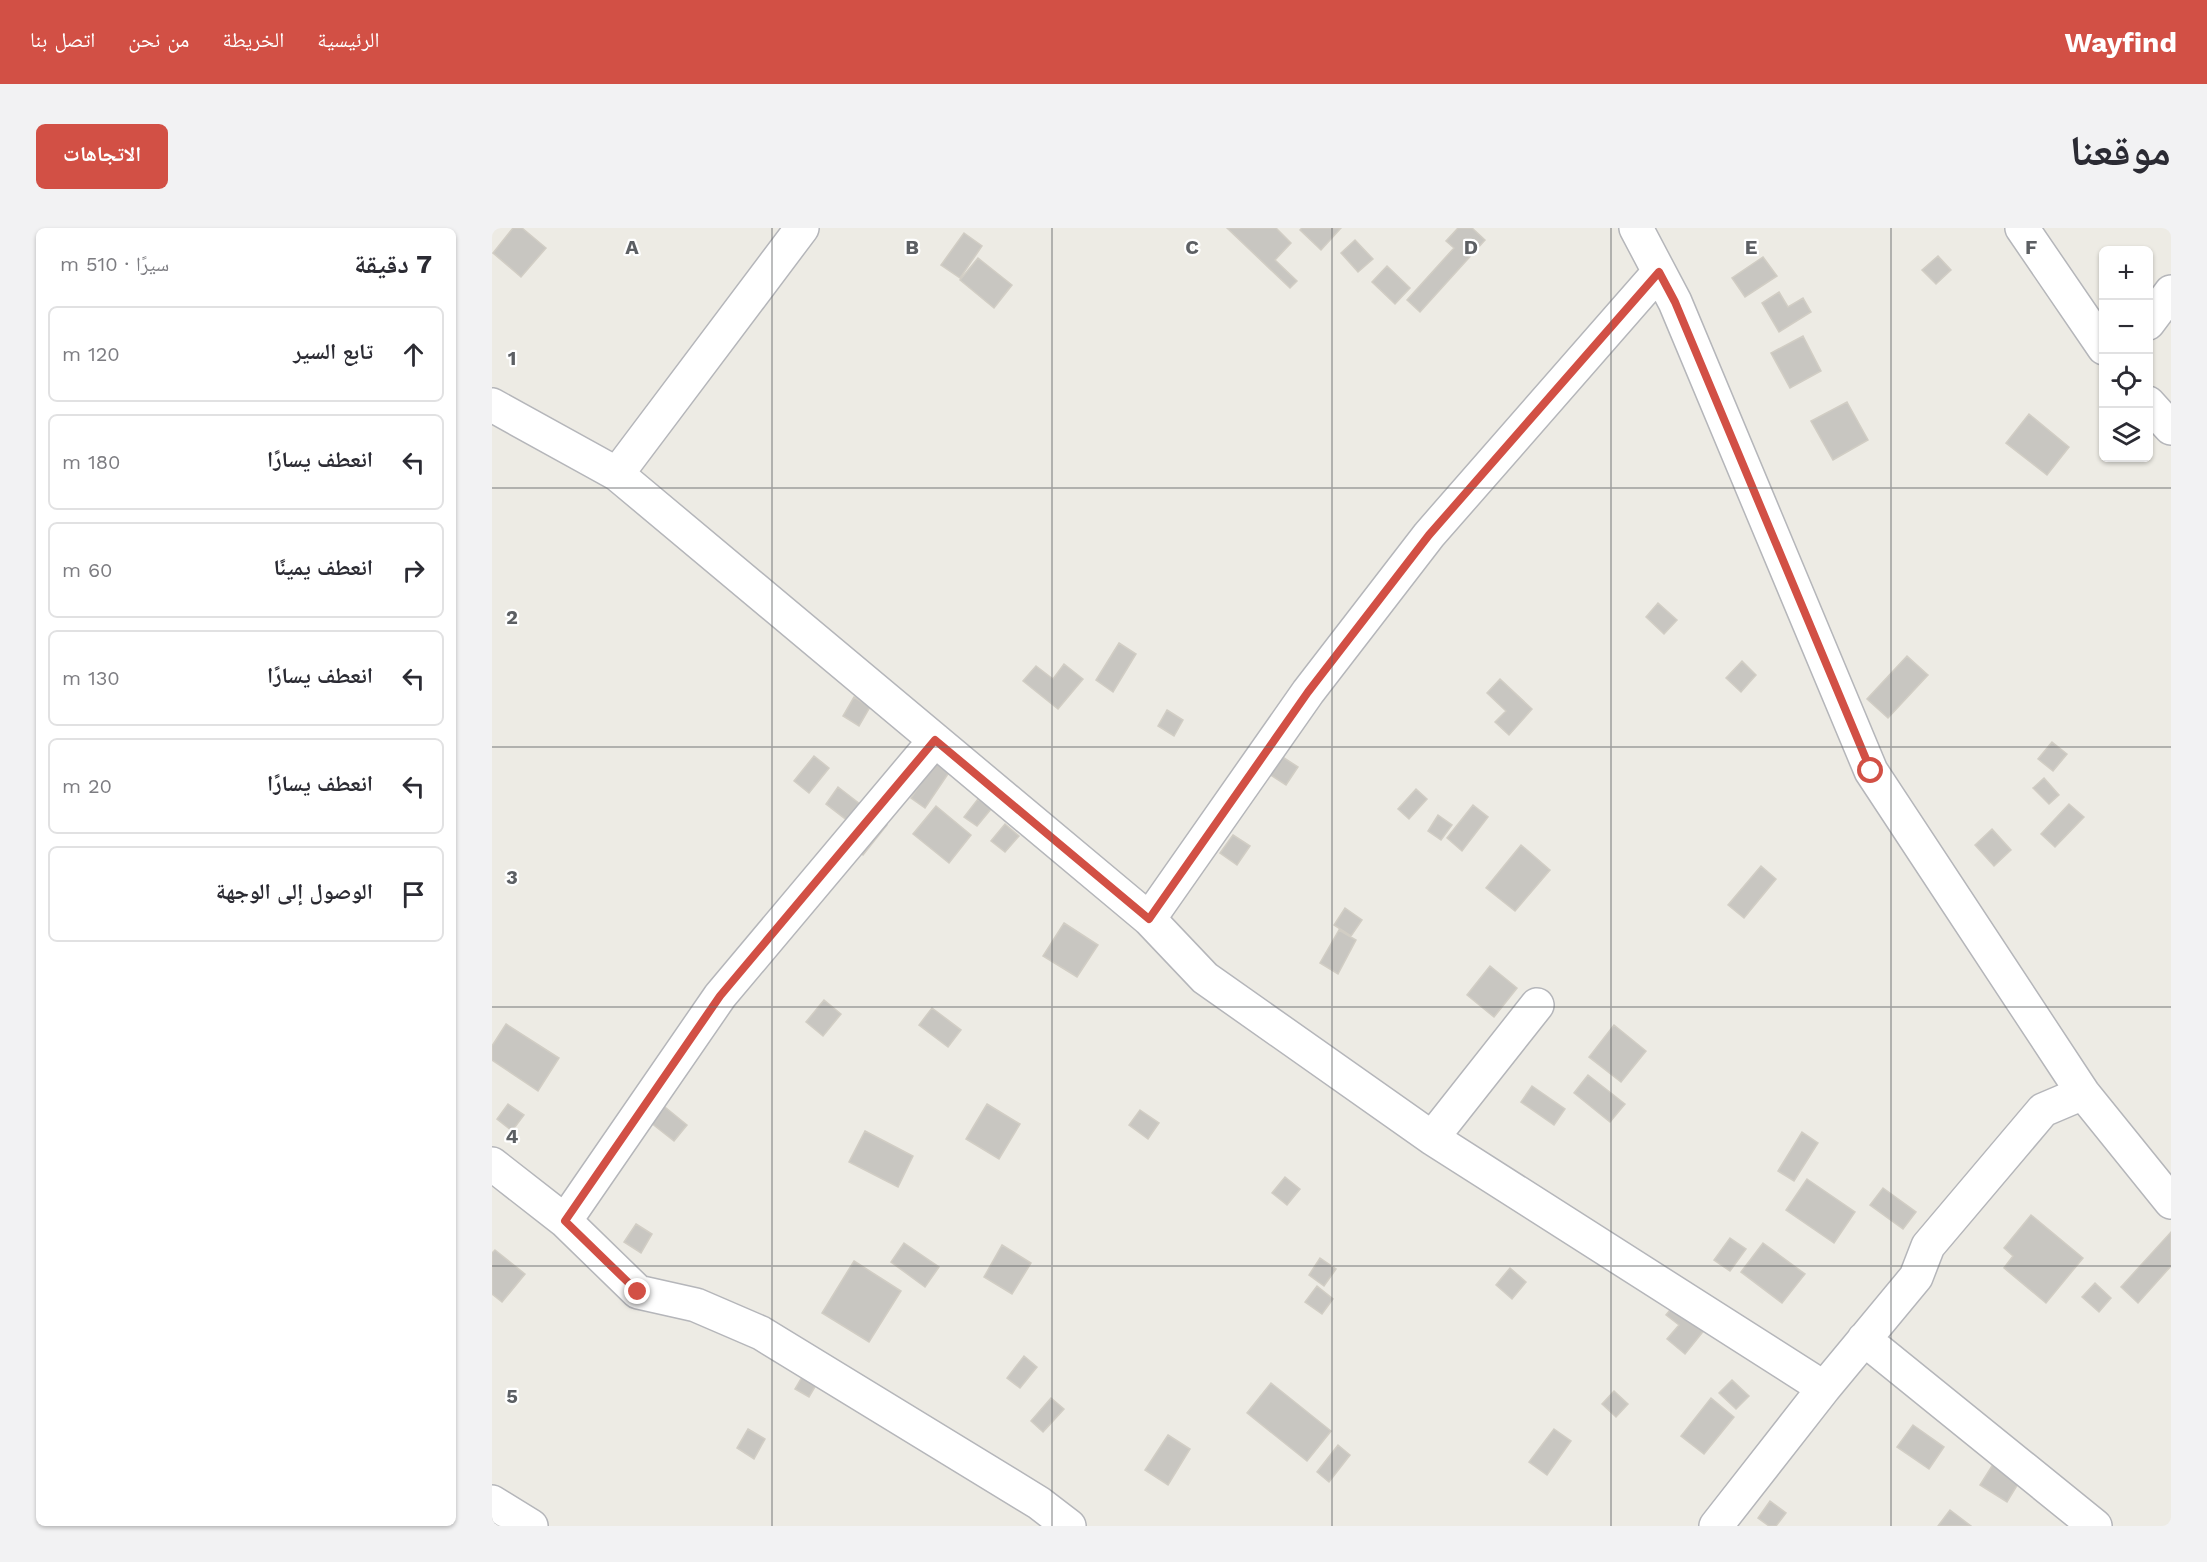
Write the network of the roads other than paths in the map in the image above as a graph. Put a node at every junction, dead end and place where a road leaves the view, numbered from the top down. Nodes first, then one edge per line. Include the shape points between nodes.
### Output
1 (802, 228) edge
2 (1636, 228) edge
3 (2022, 228) edge
4 (1659, 272) junction
5 (2171, 292) edge
6 (2153, 316) edge
7 (2099, 342) edge
8 (492, 405) edge
9 (2153, 408) edge
10 (2171, 428) edge
11 (617, 474) junction
12 (935, 740) junction
13 (1149, 919) junction
14 (1537, 1005) dead end
15 (2083, 1093) junction
16 (1432, 1138) junction
17 (492, 1164) edge
18 (2171, 1202) edge
19 (565, 1221) junction
20 (1864, 1339) junction
21 (1824, 1388) junction
22 (492, 1502) edge
23 (1723, 1523) edge
24 (531, 1526) edge
25 (1069, 1526) edge
26 (2095, 1526) edge

1 - 11 street
2 - 4 street
3 - 7 street
4 - 13 street via 1429,535 1308,692
4 - 15 street via 1871,771
5 - 6 street
8 - 11 street
9 - 10 street
11 - 12 street
12 - 13 street
12 - 19 street via 720,996
13 - 16 street via 1205,978
14 - 16 street
15 - 18 street
15 - 20 street via 2043,1110 1928,1246 1916,1276
16 - 21 street
17 - 19 street
19 - 25 street via 638,1292 696,1305 761,1333 1039,1503
20 - 21 street
20 - 26 street
21 - 23 street
22 - 24 street

